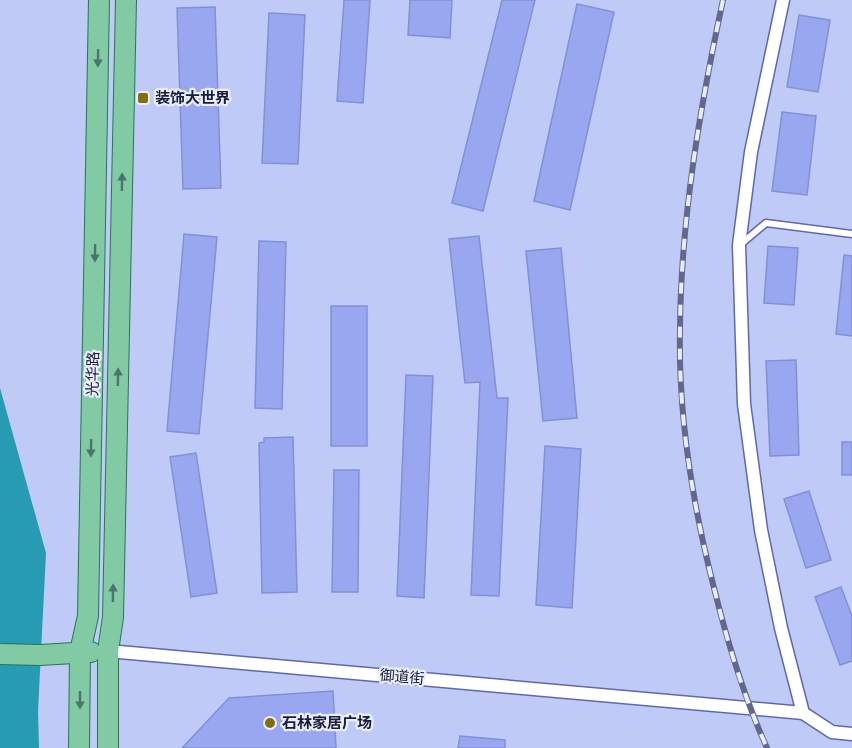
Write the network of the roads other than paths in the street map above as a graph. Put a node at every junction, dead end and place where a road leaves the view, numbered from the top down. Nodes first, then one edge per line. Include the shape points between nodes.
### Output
1 (99, 0) edge
2 (126, 0) edge
3 (783, 0) edge
4 (852, 234) edge
5 (739, 245) junction
6 (108, 651) junction
7 (80, 652) junction
8 (0, 654) edge
9 (803, 713) junction
10 (852, 734) edge
11 (79, 748) edge
12 (108, 748) edge

1 -> 7 main road, 光华路 via 88,616
6 -> 2 main road, 光华路 via 113,617
3 - 5 street via 751,152
4 - 5 lane via 766,223
5 - 9 street via 744,404 761,530
6 - 7 main road
6 - 9 street, 御道街
6 - 12 main road, 光华路
7 - 8 main road
7 -> 11 main road, 光华路
9 - 10 street via 832,732

